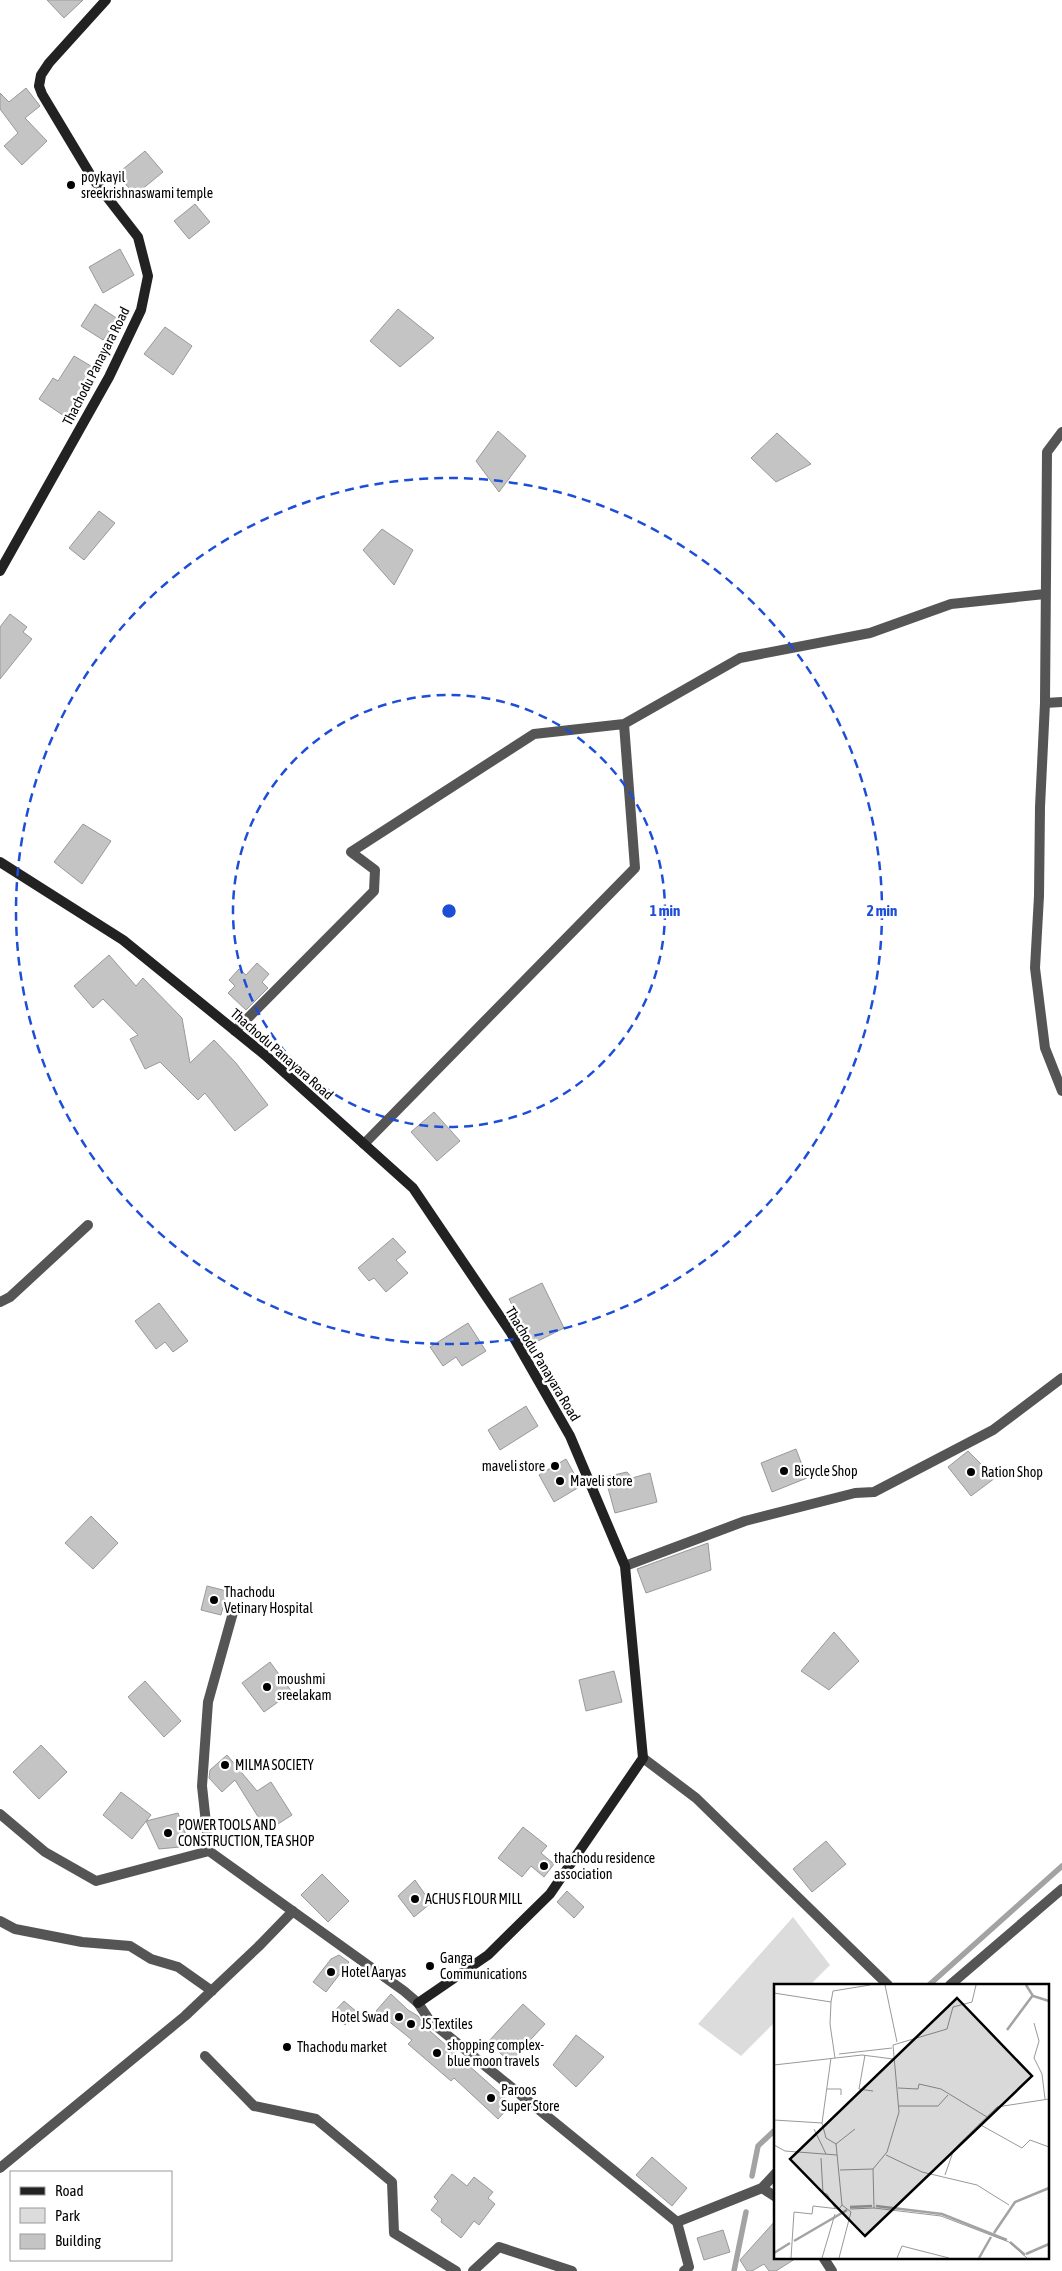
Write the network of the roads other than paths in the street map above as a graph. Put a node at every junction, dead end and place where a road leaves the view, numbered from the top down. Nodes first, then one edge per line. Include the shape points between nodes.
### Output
1 (106, 0) edge
2 (1062, 432) edge
3 (0, 571) edge
4 (1045, 594) junction
5 (1062, 702) edge
6 (1045, 703) junction
7 (624, 724) junction
8 (0, 862) edge
9 (235, 1031) junction
10 (1062, 1091) edge
11 (364, 1144) junction
12 (88, 1225) dead end
13 (0, 1302) edge
14 (1062, 1378) edge
15 (625, 1566) junction
16 (234, 1609) dead end
17 (643, 1758) junction
18 (0, 1814) edge
19 (209, 1851) junction
20 (1062, 1890) edge
21 (293, 1911) junction
22 (0, 1921) edge
23 (887, 1984) edge
24 (951, 1984) edge
25 (212, 1991) junction
26 (418, 2003) junction
27 (205, 2056) dead end
28 (0, 2168) edge
29 (774, 2175) edge
30 (762, 2188) junction
31 (774, 2196) edge
32 (677, 2222) junction
33 (824, 2258) edge
34 (456, 2271) edge
35 (474, 2271) edge
36 (572, 2271) edge
37 (684, 2271) edge
38 (832, 2271) edge

1 - 3 main road, Thachodu Panayara Road via 49,64 41,75 39,86 93,180 138,237 148,276 146,290 141,310 109,377
2 - 4 street via 1047,452
4 - 6 street
4 - 7 street via 951,604 870,633 740,658
5 - 6 street
6 - 10 street via 1035,968 1045,1048
7 - 9 street via 534,734 351,852 375,870 374,891
7 - 11 street via 635,868
8 - 9 main road, Thachodu Panayara Road via 123,940
9 - 11 main road, Thachodu Panayara Road
11 - 15 main road, Thachodu Panayara Road via 413,1188 511,1333 570,1436
12 - 13 street via 10,1297
14 - 15 street via 993,1430 874,1492 855,1493 745,1521
15 - 17 main road, Thachodu Panayara Road
16 - 19 street via 208,1702 202,1786
17 - 23 street via 696,1798
17 - 26 main road via 550,1894 488,1955
18 - 19 street via 45,1852 96,1881
19 - 21 street
20 - 24 street
21 - 25 street
21 - 26 street
22 - 25 street via 15,1929 82,1942 130,1946 151,1959 178,1967
25 - 28 street
26 - 32 street via 430,2021
27 - 34 street via 254,2106 316,2119 392,2182 394,2233
29 - 30 street
30 - 31 street
30 - 32 street
32 - 37 street via 688,2267
33 - 38 street
35 - 36 street via 499,2246

